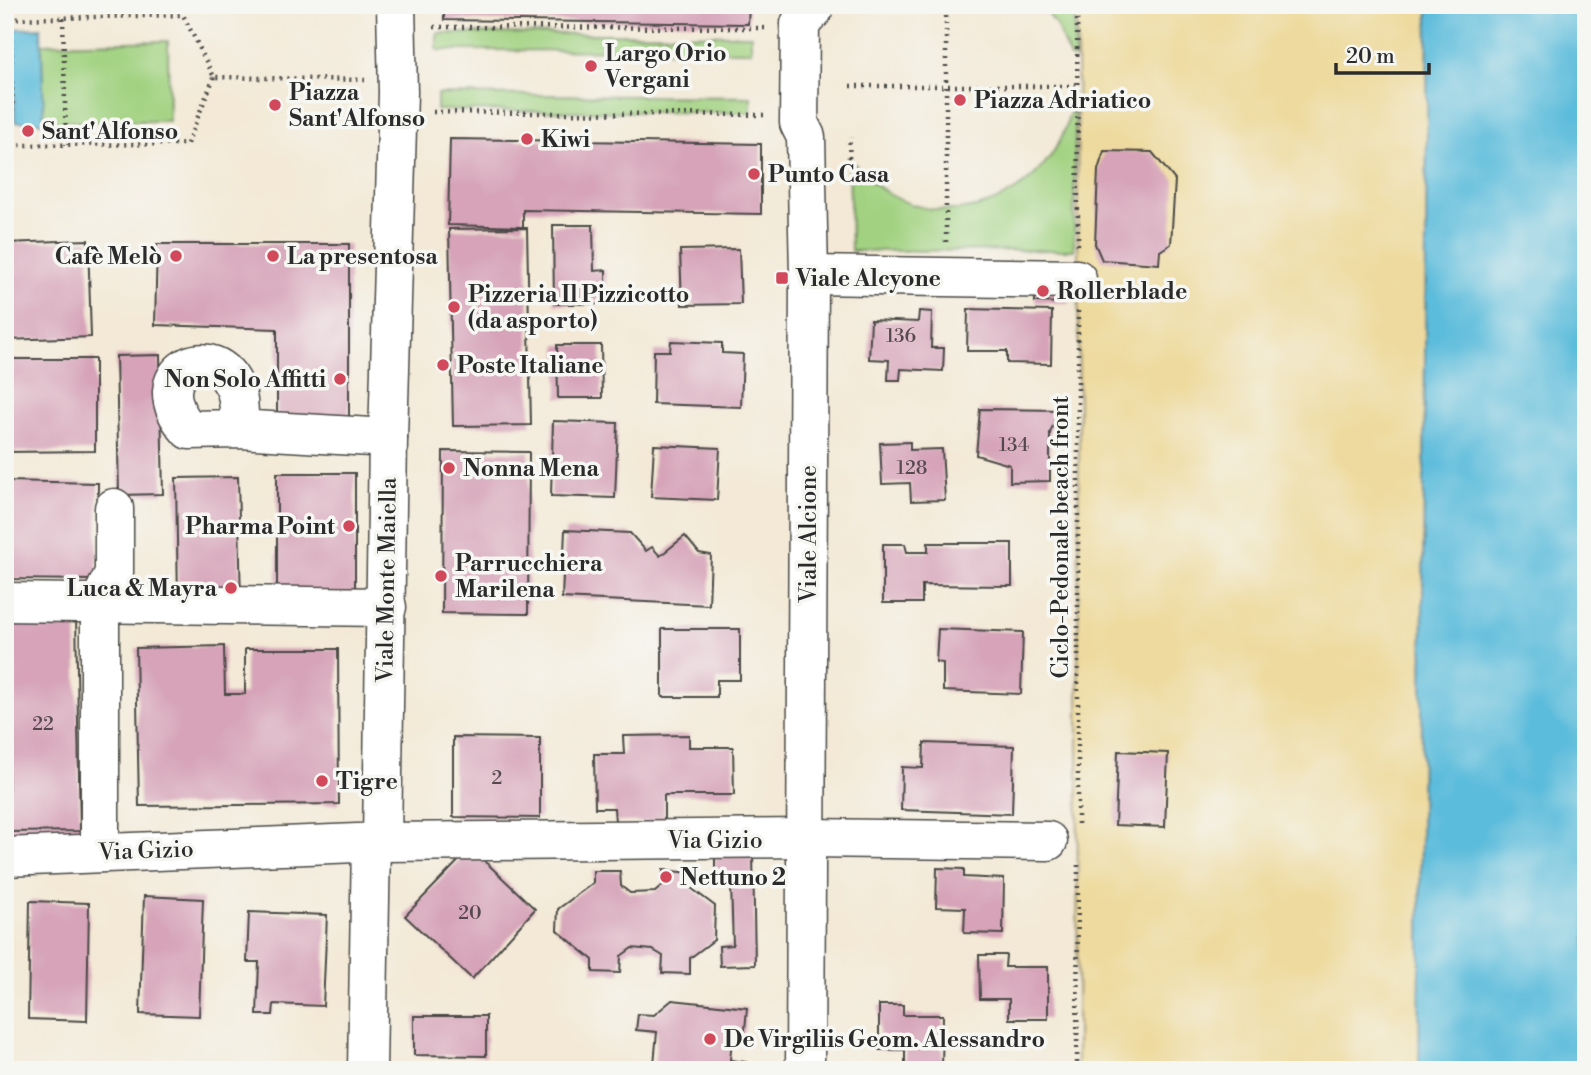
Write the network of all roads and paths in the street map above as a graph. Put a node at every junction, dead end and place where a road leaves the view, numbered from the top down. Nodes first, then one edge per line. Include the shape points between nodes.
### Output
1 (11, 5) edge
2 (396, 5) edge
3 (813, 5) edge
4 (946, 5) edge
5 (1077, 5) edge
6 (63, 18) junction
7 (11, 19) junction
8 (434, 27) dead end
9 (768, 28) dead end
10 (214, 77) junction
11 (397, 80) junction
12 (850, 86) dead end
13 (946, 86) junction
14 (1079, 86) junction
15 (433, 112) dead end
16 (766, 115) dead end
17 (5, 121) edge
18 (12, 121) junction
19 (850, 137) dead end
20 (66, 145) junction
21 (849, 158) dead end
22 (946, 210) dead end
23 (809, 275) junction
24 (1077, 279) junction
25 (239, 429) dead end
26 (388, 438) junction
27 (114, 508) dead end
28 (5, 602) edge
29 (100, 602) junction
30 (387, 607) junction
31 (807, 838) junction
32 (1068, 841) junction
33 (376, 842) junction
34 (100, 852) junction
35 (5, 857) edge
36 (367, 1070) edge
37 (806, 1070) edge
38 (1077, 1070) edge

1 - 7 path
2 - 11 street, Viale Monte Maiella
3 - 23 street, Viale Alcione via 800,24 799,123 806,137
4 - 13 path
5 - 14 path, Ciclo-Pedonale beach front
6 - 7 path
6 - 10 path via 183,15
6 - 20 path
7 - 18 path
8 - 9 path
10 - 11 path
10 - 20 path via 187,144
11 - 26 street, Viale Monte Maiella
12 - 13 path
13 - 14 path
13 - 22 path
14 - 24 path, Ciclo-Pedonale beach front
15 - 16 path
17 - 18 path
18 - 20 path via 13,145
19 - 21 path
23 - 24 street
23 - 31 street, Viale Alcione
24 - 32 path, Ciclo-Pedonale beach front via 1077,661
25 - 26 street
26 - 30 street, Viale Monte Maiella
27 - 29 street via 114,573
28 - 29 street
29 - 30 street
29 - 34 street
30 - 33 street, Viale Monte Maiella
31 - 32 street, Via Gizio
31 - 33 street, Via Gizio
31 - 37 street, Viale Alcione
32 - 38 path, Ciclo-Pedonale beach front
33 - 34 street, Via Gizio
33 - 36 street, Viale Monte Maiella
34 - 35 street, Via Gizio

